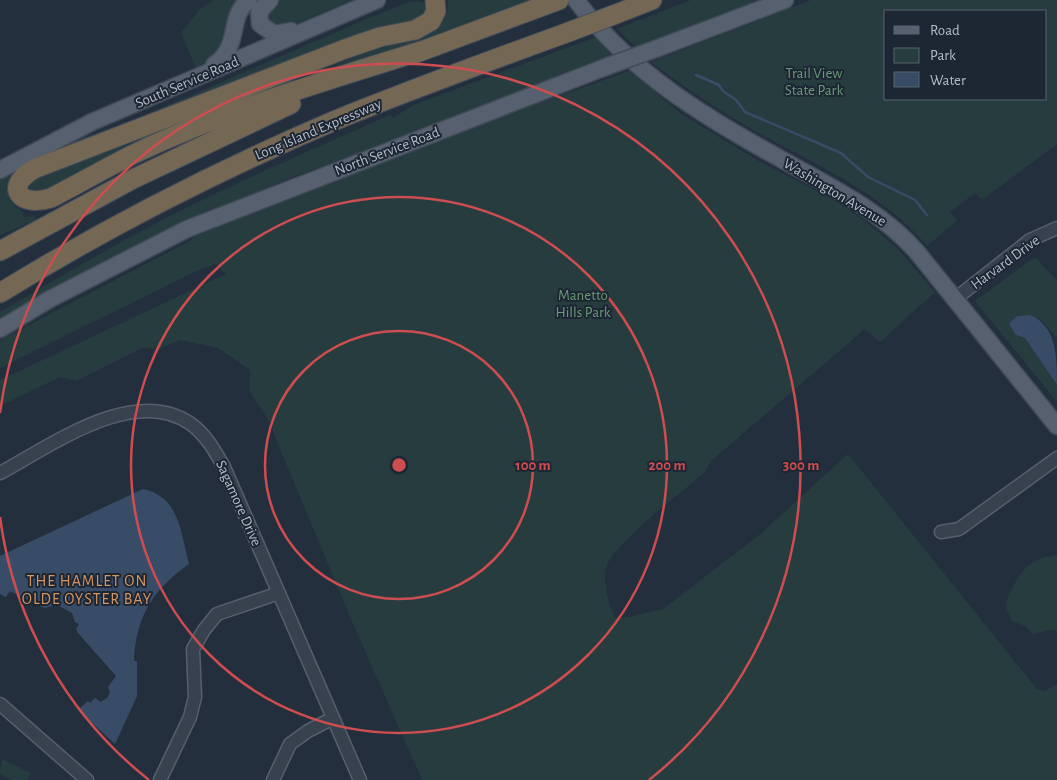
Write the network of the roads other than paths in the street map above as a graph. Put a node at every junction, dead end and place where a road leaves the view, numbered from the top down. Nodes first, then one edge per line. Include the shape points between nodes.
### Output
1 (249, 0) edge
2 (270, 0) edge
3 (377, 0) edge
4 (435, 0) edge
5 (576, 0) edge
6 (652, 0) edge
7 (785, 0) edge
8 (552, 3) edge
9 (352, 10) junction
10 (424, 50) junction
11 (198, 77) junction
12 (0, 170) edge
13 (1057, 228) edge
14 (0, 249) edge
15 (0, 293) edge
16 (955, 299) junction
17 (0, 329) edge
18 (1057, 426) edge
19 (1057, 458) edge
20 (0, 473) edge
21 (941, 532) dead end
22 (279, 593) junction
23 (0, 704) edge
24 (333, 718) junction
25 (87, 780) edge
26 (160, 780) edge
27 (273, 780) edge
28 (360, 780) edge

1 - 11 main road via 238,14 227,54
2 - 9 main road via 262,6 258,19 274,34
3 - 9 main road, South Service Road
4 - 10 highway via 436,11 431,21 415,30 380,37 336,52 34,169 21,177 18,185 20,195 37,203 51,198 139,152 217,120 294,91
5 - 16 main road, Washington Avenue via 614,43 675,95 722,126 878,216 913,247
6 - 15 highway, Long Island Expressway, bridge via 335,121 240,164 45,265
7 - 17 main road, North Service Road, bridge via 187,229 50,299
8 - 10 highway
9 - 11 main road, South Service Road
10 - 14 highway via 224,134
11 - 12 main road, South Service Road via 67,134
13 - 16 street, Harvard Drive via 1030,240
16 - 18 main road, Washington Avenue
19 - 21 street via 959,529
20 - 22 street, Sagamore Drive via 89,425 118,414 146,410 170,414 191,424 212,445
22 - 24 street, Sagamore Drive
22 - 26 street via 217,614 204,630 193,649 195,697 190,717
23 - 25 street
24 - 27 street via 290,744
24 - 28 street, Sagamore Drive

